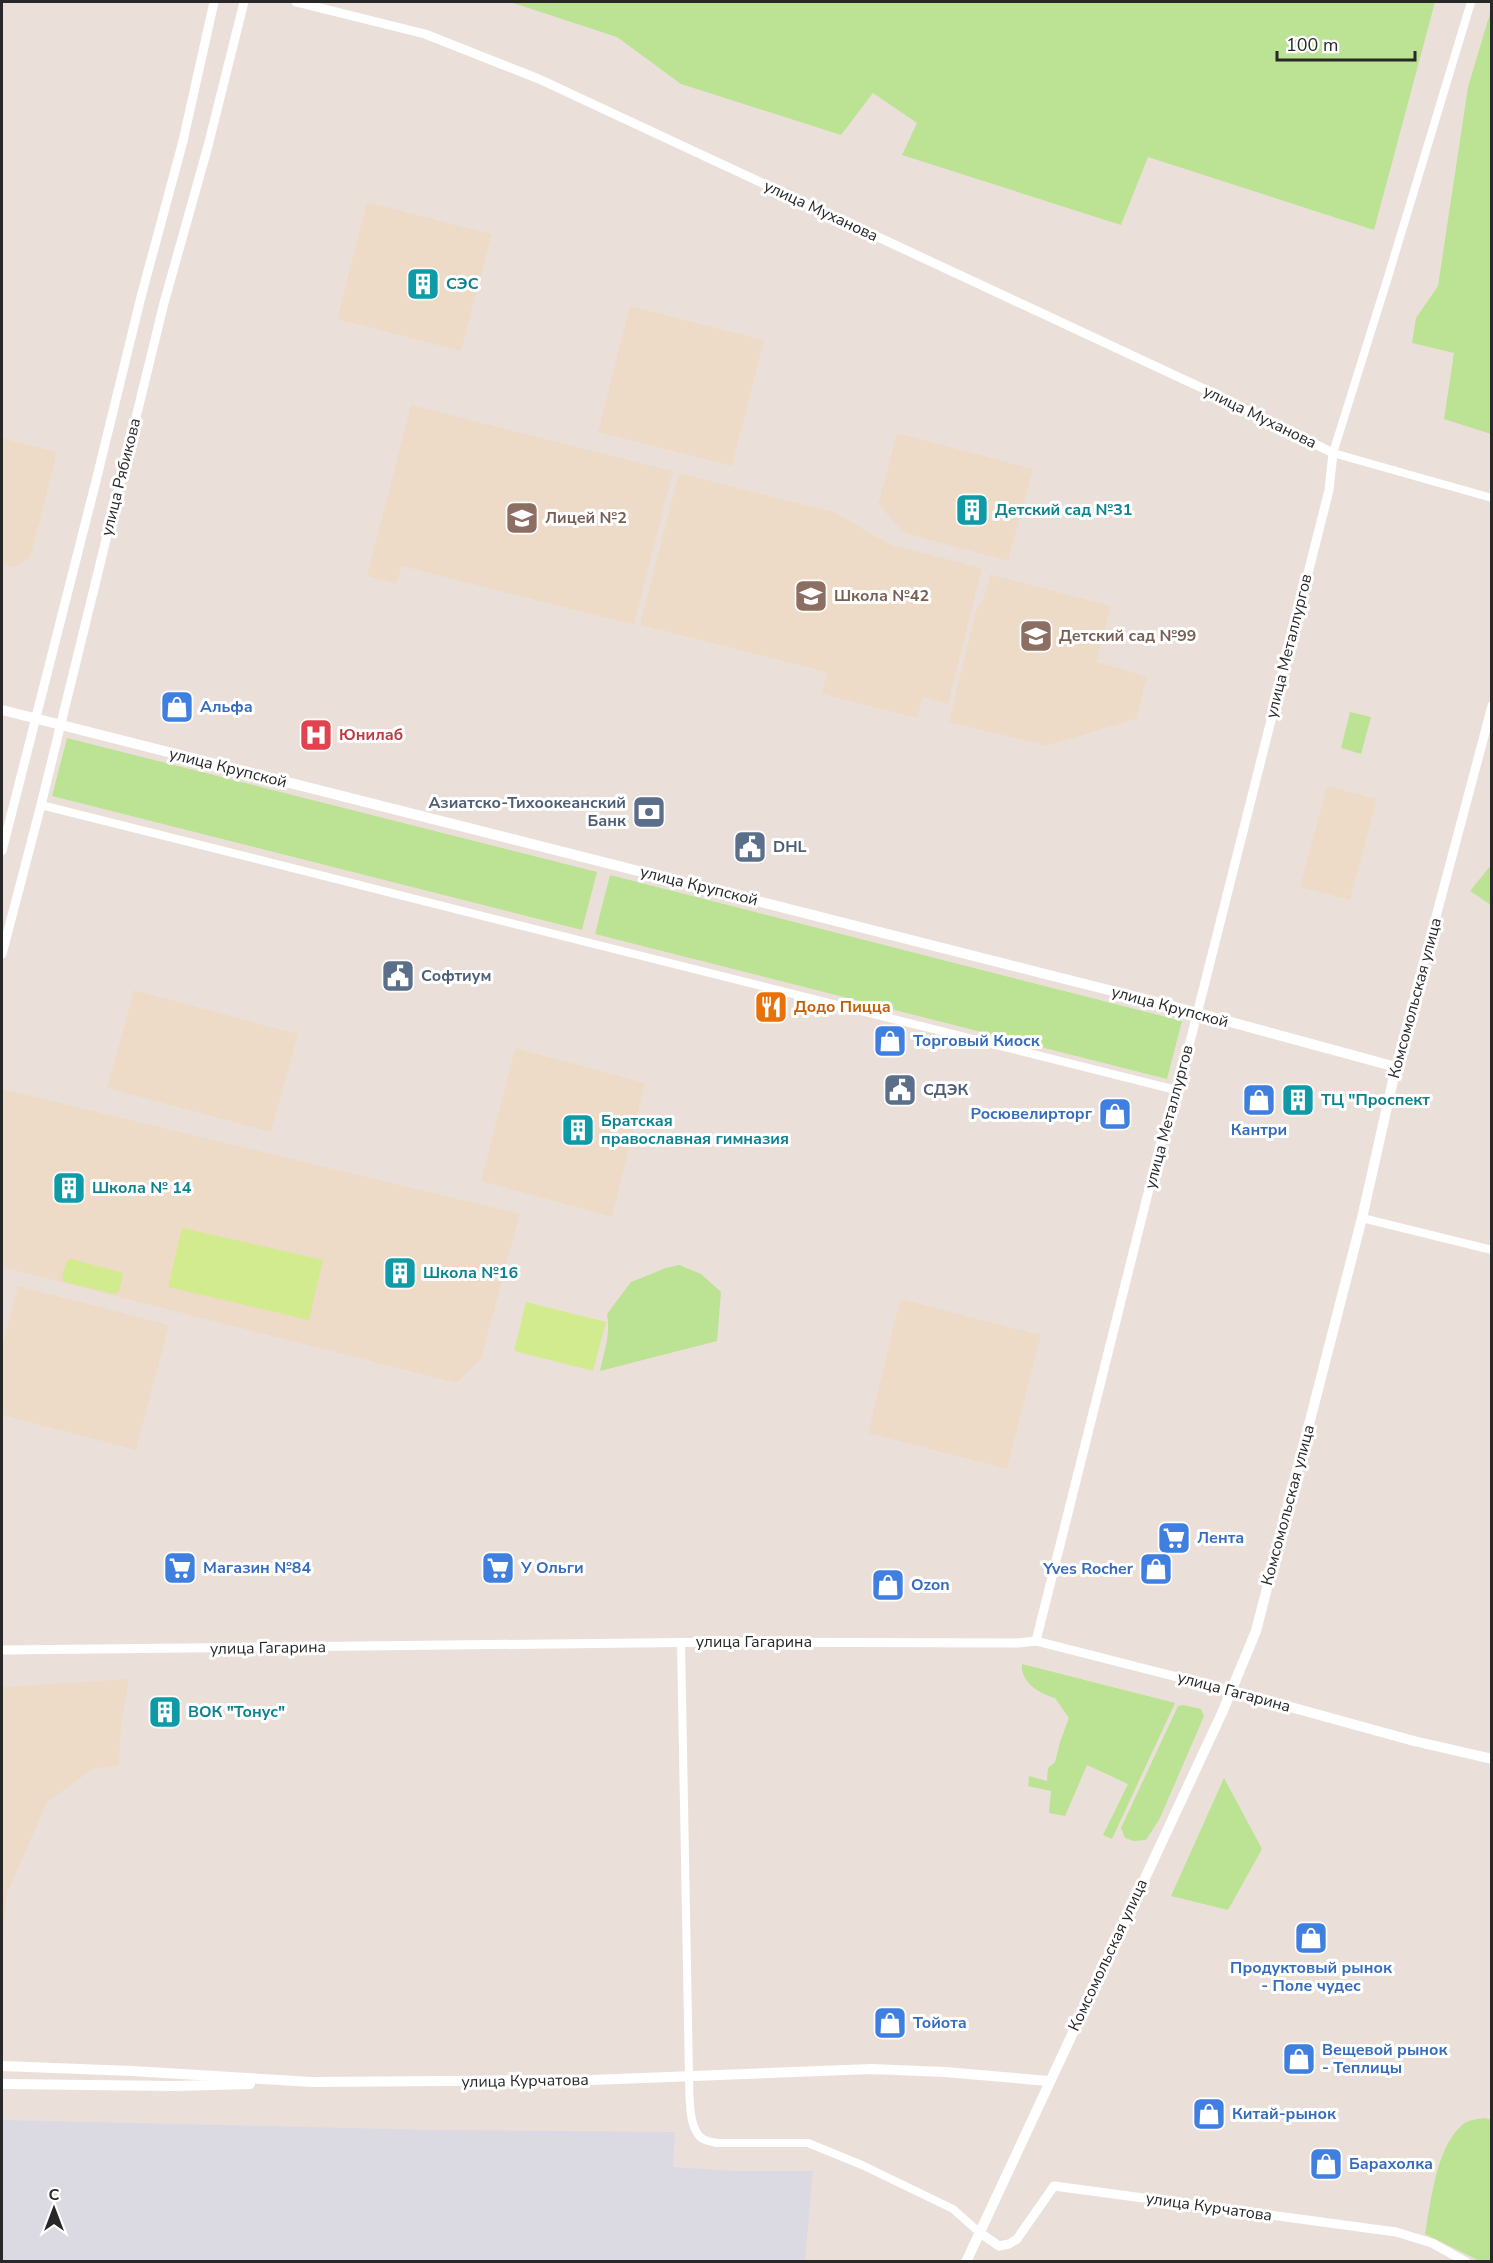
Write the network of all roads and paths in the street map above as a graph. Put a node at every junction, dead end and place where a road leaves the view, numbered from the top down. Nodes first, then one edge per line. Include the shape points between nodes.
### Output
1 (214, 2) edge
2 (244, 2) edge
3 (296, 2) edge
4 (1471, 2) edge
5 (1333, 453) junction
6 (1491, 498) edge
7 (1491, 706) edge
8 (2, 710) edge
9 (35, 718) junction
10 (59, 726) junction
11 (41, 805) junction
12 (2, 851) edge
13 (2, 954) edge
14 (1197, 1013) junction
15 (1396, 1067) junction
16 (1176, 1090) junction
17 (1362, 1218) junction
18 (1491, 1250) edge
19 (1036, 1641) junction
20 (681, 1642) junction
21 (2, 1650) edge
22 (1232, 1691) junction
23 (1491, 1759) edge
24 (2, 2066) edge
25 (689, 2076) junction
26 (1049, 2081) junction
27 (312, 2082) junction
28 (2, 2084) edge
29 (979, 2232) junction
30 (966, 2262) edge
31 (1466, 2262) edge

1 - 9 street, улица Рябикова via 183,141
2 - 10 street, улица Рябикова
3 - 5 street, улица Муханова via 425,34 539,79
4 - 5 street
5 - 6 street
5 - 14 street, улица Металлургов via 1329,490
7 - 15 street, Комсомольская улица
8 - 9 main road, улица Крупской
9 - 10 main road, улица Крупской
9 - 12 street, улица Рябикова
10 - 11 street, улица Рябикова
10 - 14 main road, улица Крупской
11 - 13 street, улица Рябикова
11 - 16 street
14 - 15 main road, улица Крупской
14 - 16 street, улица Металлургов
15 - 17 main road, Комсомольская улица
16 - 19 street, улица Металлургов
17 - 18 street
17 - 22 main road, Комсомольская улица via 1256,1631
19 - 20 street, улица Гагарина
19 - 22 street, улица Гагарина
20 - 21 street, улица Гагарина
20 - 25 street
22 - 23 main road, улица Гагарина
22 - 26 main road, Комсомольская улица
24 - 27 main road, улица Курчатова
25 - 26 main road, улица Курчатова via 871,2069
25 - 27 main road, улица Курчатова
25 - 29 street via 691,2115 703,2139 717,2143 808,2143 953,2209
26 - 29 main road, Комсомольская улица
27 - 28 main road via 175,2086
29 - 30 main road, Комсомольская улица
29 - 31 street, улица Курчатова via 999,2246 1017,2240 1054,2186 1396,2232 1432,2243

